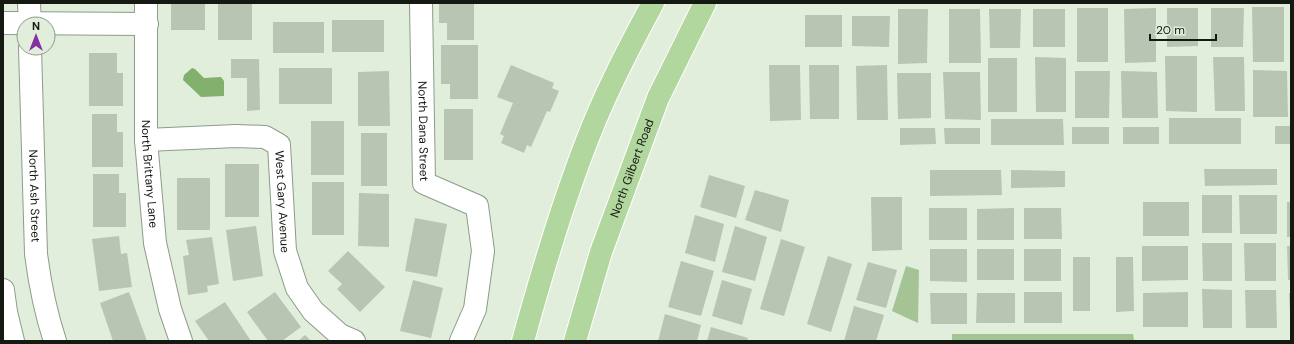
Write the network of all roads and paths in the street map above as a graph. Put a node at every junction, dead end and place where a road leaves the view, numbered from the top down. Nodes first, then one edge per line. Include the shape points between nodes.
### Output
1 (29, 3) edge
2 (421, 3) edge
3 (652, 3) edge
4 (705, 3) edge
5 (146, 13) edge
6 (30, 16) edge
7 (56, 22) edge
8 (3, 24) edge
9 (16, 24) edge
10 (30, 56) edge
11 (146, 140) junction
12 (3, 290) edge
13 (13, 341) edge
14 (55, 341) edge
15 (181, 341) edge
16 (354, 341) edge
17 (462, 341) edge
18 (523, 341) edge
19 (575, 341) edge

1 - 6 street
2 - 17 street, North Dana Street via 424,183 477,206 478,214 482,251 474,309
3 - 18 main road via 588,136 564,203
4 - 19 main road, North Gilbert Road via 658,98 600,252
5 - 7 street
5 - 11 street, North Brittany Lane
8 - 9 street
10 - 14 street, North Ash Street via 36,254 40,288
11 - 15 street, North Brittany Lane via 155,243 170,309
11 - 16 street, West Gary Avenue via 265,137 279,145 285,251 297,288 313,310 340,335
12 - 13 street

